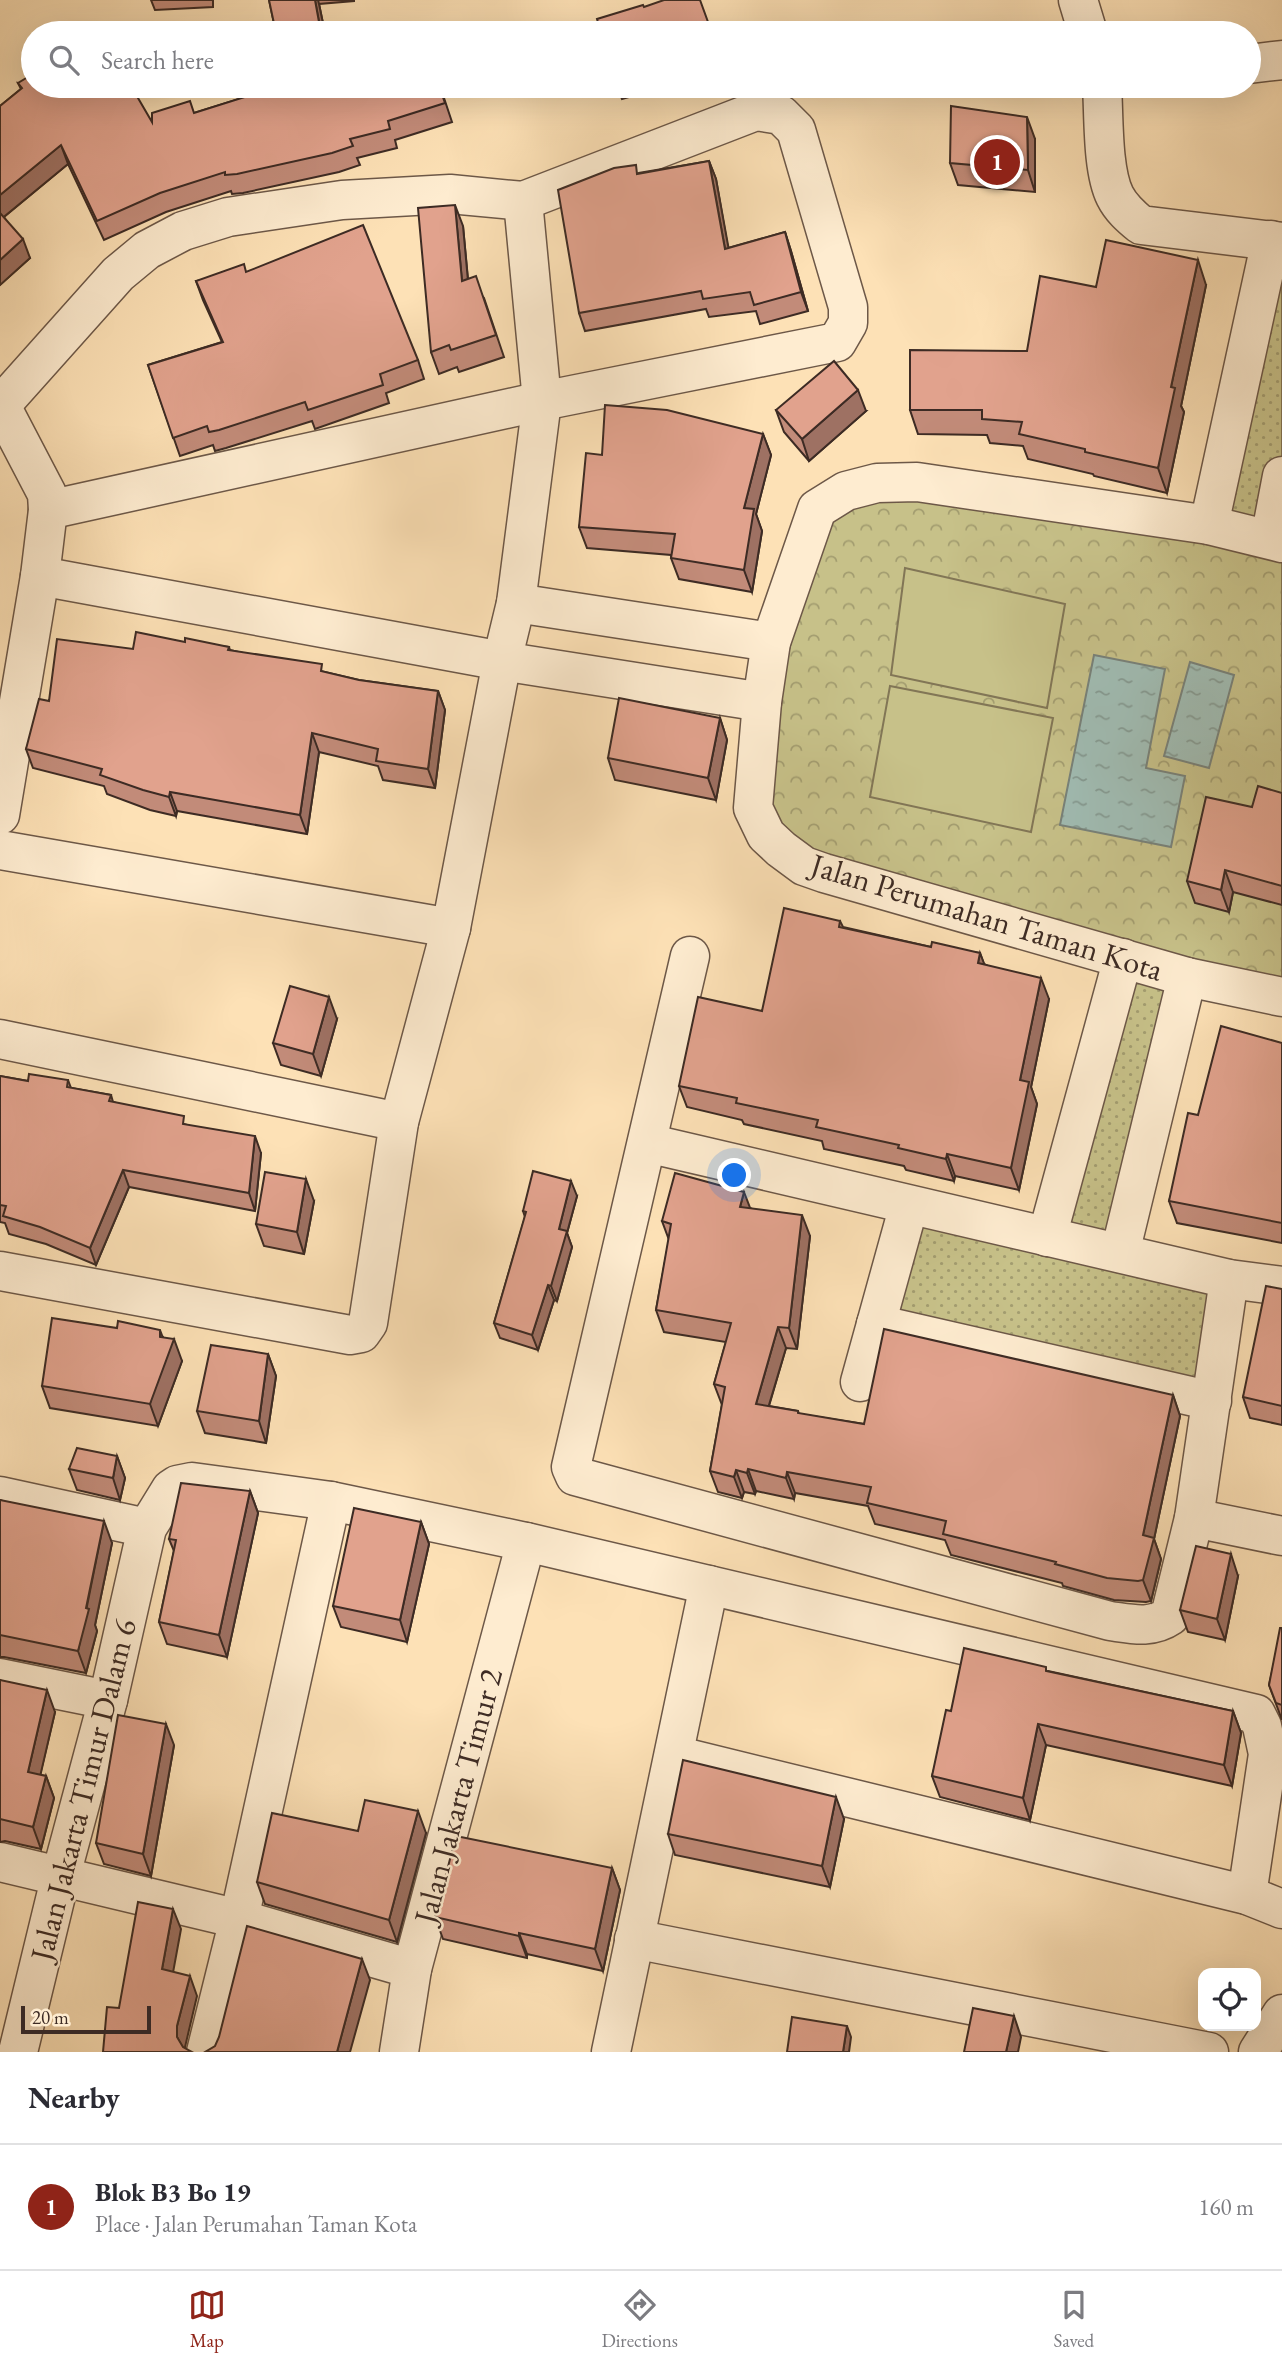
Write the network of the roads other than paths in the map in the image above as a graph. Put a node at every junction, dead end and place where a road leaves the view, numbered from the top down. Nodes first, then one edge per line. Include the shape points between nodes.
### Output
1 (1078, 0) edge
2 (1084, 21) edge
3 (1282, 60) edge
4 (1261, 63) edge
5 (1103, 98) edge
6 (523, 201) junction
7 (1276, 241) edge
8 (542, 401) junction
9 (0, 405) edge
10 (1282, 476) edge
11 (48, 510) junction
12 (1209, 526) junction
13 (1276, 541) edge
14 (40, 576) junction
15 (516, 603) junction
16 (771, 642) junction
17 (502, 661) junction
18 (762, 702) junction
19 (0, 815) edge
20 (0, 850) edge
21 (451, 928) junction
22 (690, 956) dead end
23 (1123, 958) junction
24 (1188, 976) junction
25 (1282, 997) edge
26 (0, 1039) edge
27 (399, 1122) junction
28 (647, 1143) junction
29 (908, 1205) junction
30 (1047, 1237) junction
31 (1120, 1253) junction
32 (0, 1271) edge
33 (1229, 1279) junction
34 (1282, 1286) edge
35 (876, 1324) junction
36 (860, 1382) dead end
37 (1212, 1401) junction
38 (0, 1496) edge
39 (331, 1501) junction
40 (1194, 1518) junction
41 (147, 1528) junction
42 (1282, 1536) edge
43 (526, 1542) junction
44 (709, 1585) junction
45 (0, 1678) edge
46 (108, 1700) junction
47 (674, 1755) junction
48 (0, 1861) edge
49 (61, 1875) junction
50 (1247, 1895) junction
51 (1282, 1909) edge
52 (239, 1919) junction
53 (634, 1940) junction
54 (412, 1969) junction
55 (1282, 2014) edge
56 (0, 2051) edge
57 (5, 2052) edge
58 (18, 2052) edge
59 (206, 2052) edge
60 (398, 2052) edge
61 (611, 2052) edge
62 (1209, 2052) edge
63 (1258, 2052) edge

1 - 2 street
3 - 4 street
5 - 7 street via 1108,172 1125,212 1141,225
6 - 8 street
6 - 8 street via 757,111 781,115 796,130 848,307 844,332 828,345
6 - 9 street via 450,194 342,200 228,217 183,231 147,250 118,274
7 - 12 street
8 - 11 street
8 - 15 street
9 - 11 street via 47,494
10 - 13 street, Jalan Perumahan Taman Kota
11 - 14 street
12 - 13 street, Jalan Perumahan Taman Kota
12 - 16 street, Jalan Perumahan Taman Kota via 917,482 877,483 846,491 817,509
14 - 17 street
14 - 19 street
15 - 16 street
15 - 17 street
16 - 18 street, Jalan Perumahan Taman Kota
17 - 18 street
17 - 21 street
18 - 23 street, Jalan Perumahan Taman Kota via 753,808 766,835 804,866
20 - 21 street
21 - 27 street
22 - 28 street
23 - 24 street, Jalan Perumahan Taman Kota
23 - 30 street
24 - 25 street, Jalan Perumahan Taman Kota
24 - 31 street
26 - 27 street
27 - 32 street via 368,1323 355,1335
28 - 29 street
28 - 40 street via 571,1468 575,1476 1110,1621 1146,1625 1170,1616
29 - 30 street
29 - 35 street
30 - 31 street
31 - 33 street
33 - 34 street
33 - 37 street
35 - 36 street
35 - 37 street
37 - 40 street
38 - 41 street
39 - 41 street, Jalan Jakarta Timur Dalam 6 via 184,1483 166,1493
39 - 43 street, Jalan Jakarta Timur Dalam 6
39 - 52 street
40 - 42 street
41 - 46 street, Jalan Jakarta Timur Dalam 6
43 - 44 street, Jalan Jakarta Timur Dalam 6
43 - 54 street, Jalan Jakarta Timur 2
44 - 47 street
44 - 50 street, Jalan Jakarta Timur Dalam 6 via 1256,1714 1268,1754
45 - 46 street
46 - 49 street, Jalan Jakarta Timur Dalam 6
47 - 50 street
47 - 53 street
48 - 49 street
49 - 52 street
49 - 58 street, Jalan Jakarta Timur Dalam 6
50 - 51 street
52 - 54 street
52 - 59 street
53 - 61 street
53 - 62 street
54 - 60 street, Jalan Jakarta Timur 2
55 - 63 street
56 - 57 street

